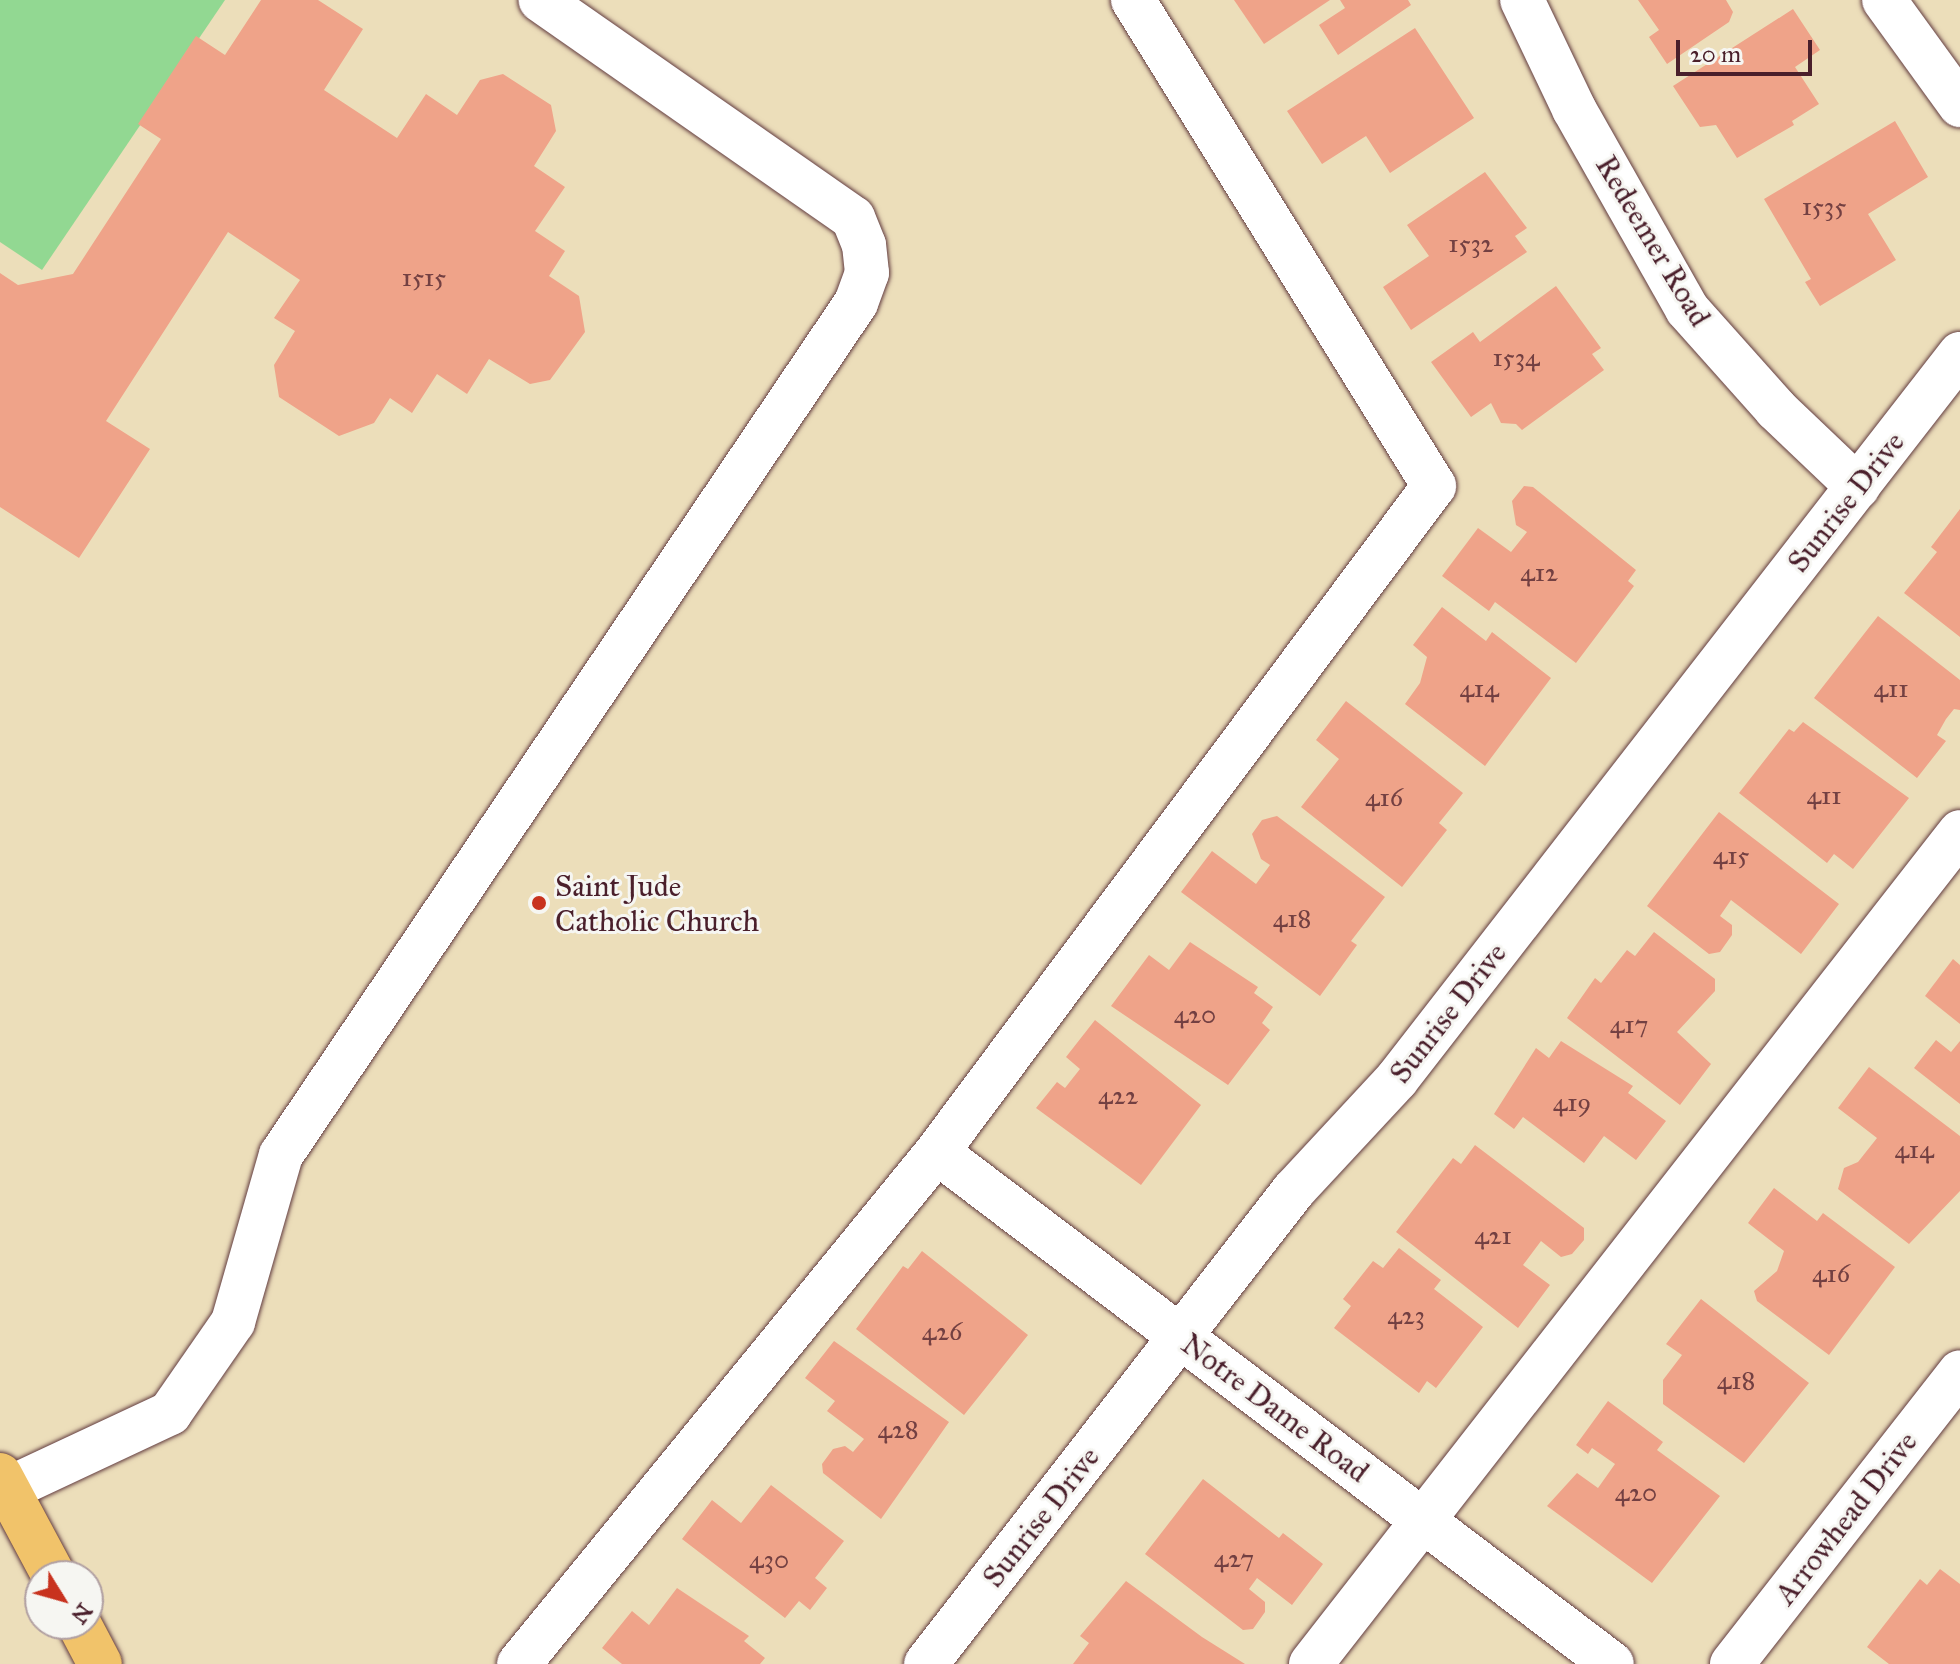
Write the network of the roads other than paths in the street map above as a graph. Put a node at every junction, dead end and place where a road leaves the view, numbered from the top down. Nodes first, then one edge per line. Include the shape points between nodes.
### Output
1 (540, 0) edge
2 (1133, 0) edge
3 (1522, 0) edge
4 (1884, 0) edge
5 (1960, 105) edge
6 (1960, 354) edge
7 (1858, 487) junction
8 (1960, 832) edge
9 (937, 1152) junction
10 (1181, 1337) junction
11 (1960, 1372) edge
12 (3, 1486) edge
13 (1422, 1520) junction
14 (45, 1560) edge
15 (87, 1640) edge
16 (100, 1664) edge
17 (519, 1664) edge
18 (926, 1664) edge
19 (1311, 1664) edge
20 (1612, 1664) edge
21 (1732, 1664) edge

1 - 12 street via 853,218 867,273 856,303 281,1155 233,1322 170,1413
2 - 9 street via 1434,486
3 - 7 street, Redeemer Road via 1574,109 1687,309 1776,409
4 - 5 street
6 - 7 street, Sunrise Drive
7 - 10 street, Sunrise Drive via 1397,1079 1294,1190
8 - 13 street
9 - 10 street, Notre Dame Road
9 - 17 street
10 - 13 street, Notre Dame Road
10 - 18 street, Sunrise Drive
11 - 21 street, Arrowhead Drive
12 - 14 main road
13 - 19 street
13 - 20 street, Notre Dame Road
15 - 16 main road

